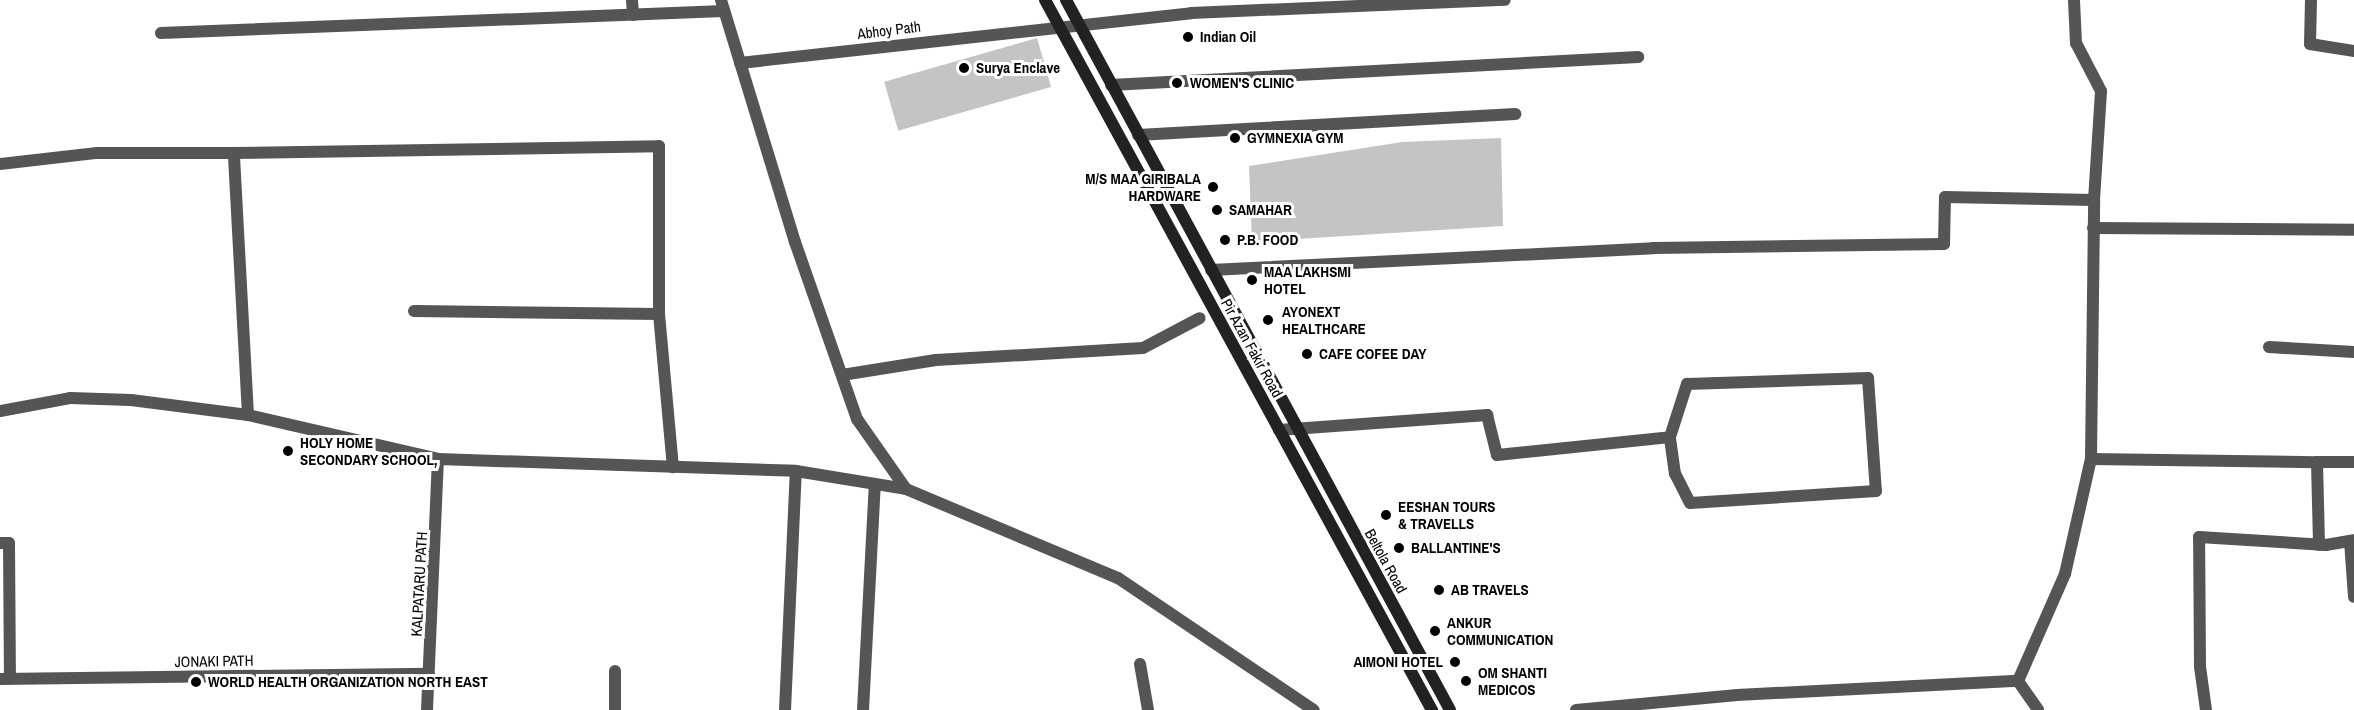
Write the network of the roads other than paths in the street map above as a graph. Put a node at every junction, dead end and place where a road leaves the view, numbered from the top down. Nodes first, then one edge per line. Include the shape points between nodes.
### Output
1 (633, 0) edge
2 (1045, 0) edge
3 (1065, 0) edge
4 (1505, 0) edge
5 (2074, 0) edge
6 (2311, 0) edge
7 (722, 5) edge
8 (633, 15) junction
9 (1077, 24) junction
10 (1059, 26) junction
11 (161, 33) dead end
12 (2354, 51) edge
13 (1638, 57) dead end
14 (740, 63) junction
15 (1111, 85) junction
16 (1515, 114) dead end
17 (1138, 135) junction
18 (234, 153) junction
19 (0, 164) edge
20 (2094, 200) junction
21 (2093, 228) junction
22 (2354, 230) edge
23 (1211, 270) junction
24 (414, 311) dead end
25 (659, 314) junction
26 (1200, 318) dead end
27 (2269, 347) dead end
28 (2354, 352) edge
29 (842, 375) junction
30 (0, 411) edge
31 (248, 414) junction
32 (1296, 427) junction
33 (1279, 430) junction
34 (1670, 436) junction
35 (438, 459) junction
36 (2091, 459) junction
37 (2317, 462) junction
38 (2354, 462) edge
39 (673, 467) junction
40 (796, 471) junction
41 (875, 484) junction
42 (906, 489) junction
43 (2352, 541) edge
44 (0, 543) edge
45 (2319, 545) junction
46 (2354, 597) edge
47 (1140, 664) dead end
48 (615, 670) dead end
49 (429, 674) junction
50 (5, 679) edge
51 (2018, 681) junction
52 (427, 710) edge
53 (615, 710) edge
54 (785, 710) edge
55 (863, 710) edge
56 (1148, 710) edge
57 (1314, 710) edge
58 (1432, 710) edge
59 (1450, 710) edge
60 (1576, 710) edge
61 (2038, 710) edge
62 (2206, 710) edge

1 - 8 street
2 - 10 main road, Pir Azan Fakir Road
3 - 9 main road, Pir Azan Fakir Road
4 - 9 street, Abhoy Path via 1191,13
5 - 20 street via 2076,43 2101,91
6 - 12 street via 2310,44
7 - 8 street
7 - 14 street
8 - 11 street
9 - 10 street, Abhoy Path
9 - 15 main road, Pir Azan Fakir Road
10 - 14 street, Abhoy Path
10 - 33 main road, Pir Azan Fakir Road
13 - 15 street
14 - 29 street
15 - 17 main road, Pir Azan Fakir Road
16 - 17 street
17 - 23 main road, Pir Azan Fakir Road
18 - 19 street via 97,153 82,159
18 - 25 street via 659,146
18 - 31 street
20 - 21 street
20 - 23 street via 1945,197 1944,244 1653,248
21 - 22 street
21 - 36 street
23 - 32 main road, Pir Azan Fakir Road
24 - 25 street
25 - 39 street
26 - 29 street via 1143,348 936,360
27 - 28 street
29 - 42 street via 857,419
30 - 31 street via 70,398
31 - 35 street
32 - 33 street
32 - 34 street via 1487,415 1497,455
32 - 59 main road, Beltola Road
33 - 58 main road, Pir Azan Fakir Road
34 - 34 street via 1687,384 1868,378 1876,491 1690,502 1675,474
35 - 39 street
35 - 49 street, KALPATARU PATH
36 - 37 street
36 - 51 street via 2065,574
37 - 38 street
37 - 45 street
39 - 40 street
40 - 41 street
40 - 54 street
41 - 42 street
41 - 55 street
42 - 57 street via 1118,578
43 - 45 street
43 - 46 street
44 - 50 street via 9,543
45 - 62 street via 2199,537 2200,667
47 - 56 street
48 - 53 street
49 - 50 street, JONAKI PATH
49 - 52 street, KALPATARU PATH
51 - 60 street via 1737,695
51 - 61 street

